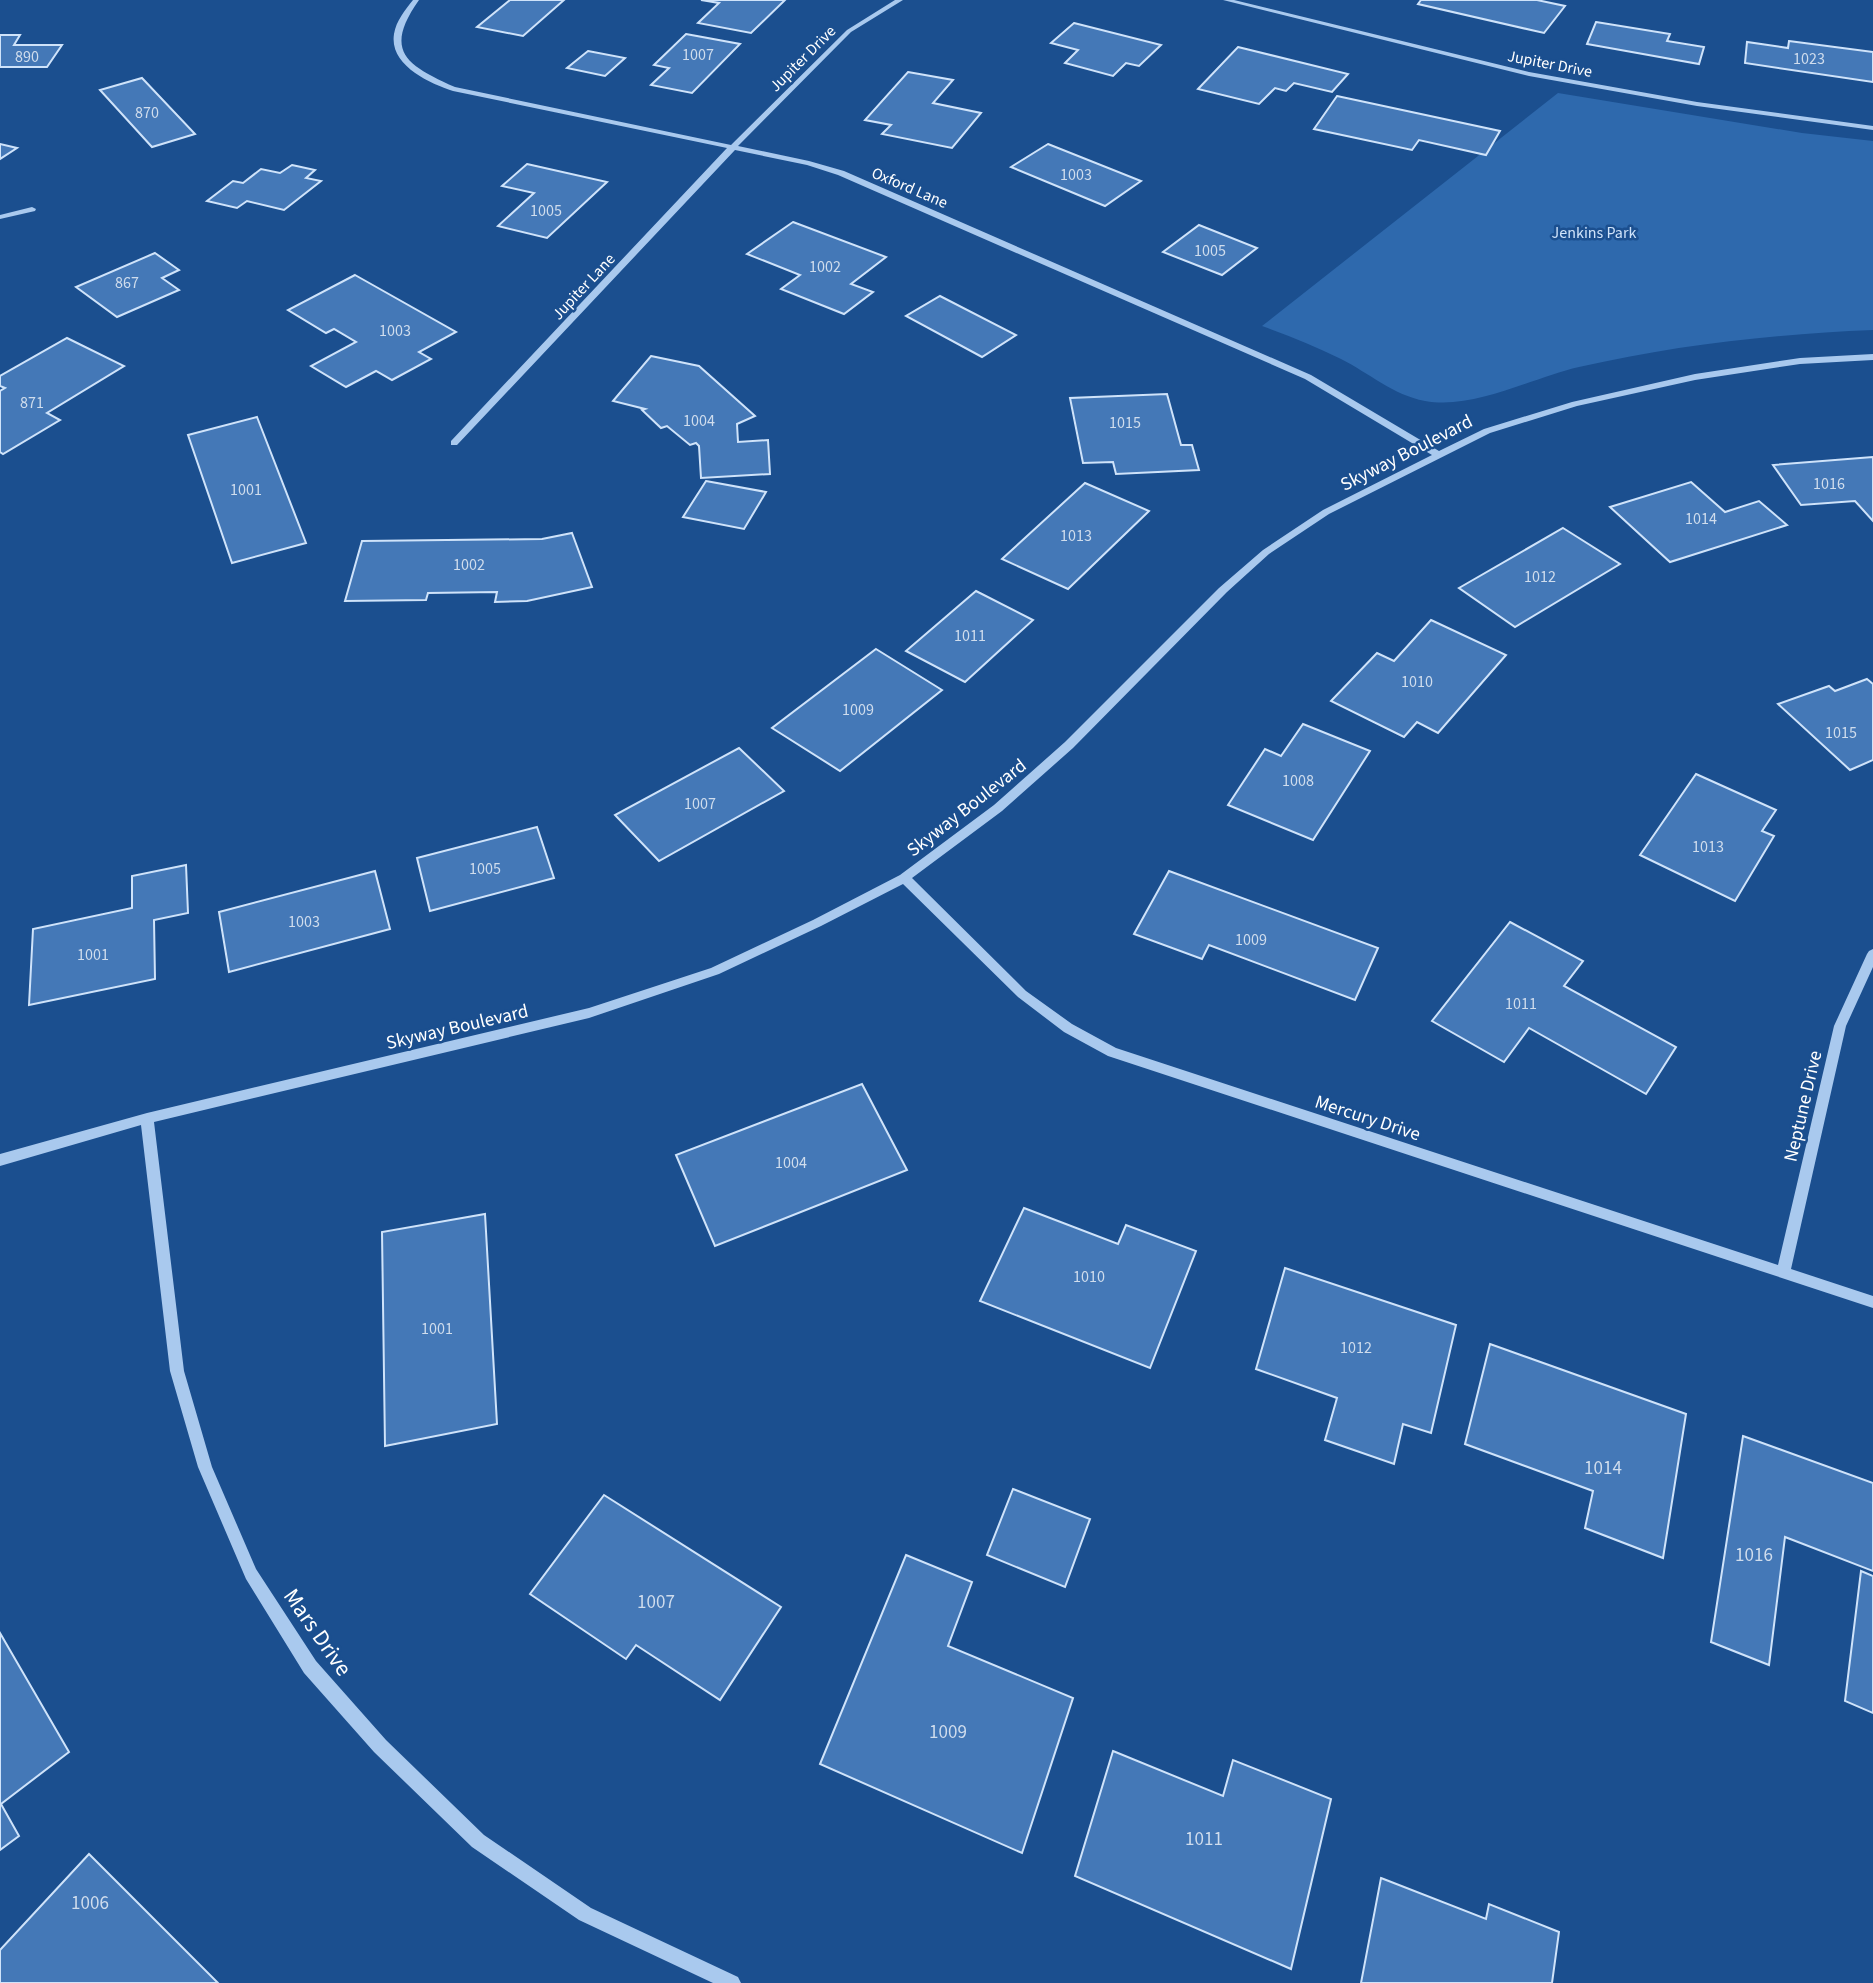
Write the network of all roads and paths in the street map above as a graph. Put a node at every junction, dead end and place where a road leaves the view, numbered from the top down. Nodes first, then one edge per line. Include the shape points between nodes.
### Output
1 (416, 0) edge
2 (900, 0) edge
3 (1226, 0) edge
4 (1873, 128) edge
5 (733, 147) junction
6 (32, 209) dead end
7 (0, 217) edge
8 (1873, 357) edge
9 (454, 443) dead end
10 (1437, 454) junction
11 (904, 878) junction
12 (1873, 954) edge
13 (147, 1118) junction
14 (0, 1160) edge
15 (1783, 1272) junction
16 (1873, 1302) edge
17 (732, 1983) edge

1 - 5 street, Oxford Lane via 400,19 396,40 404,60 421,75 453,89
2 - 5 street, Jupiter Drive via 849,31
3 - 4 street, Jupiter Drive via 1529,74 1697,104
5 - 9 street, Jupiter Lane
5 - 10 street, Oxford Lane via 809,163 872,185 1308,376
6 - 7 street
8 - 10 street, Skyway Boulevard via 1800,361 1695,376 1575,404 1487,431
10 - 11 street, Skyway Boulevard via 1326,512 1266,552 1039,772
11 - 13 street, Skyway Boulevard via 715,971 589,1013
11 - 15 street, Mercury Drive via 1022,994 1068,1028 1112,1052
12 - 15 street, Neptune Drive via 1840,1026
13 - 14 street, Skyway Boulevard
13 - 17 street, Mars Drive via 177,1371 205,1467 251,1574 310,1667 380,1746 478,1841 585,1914
15 - 16 street, Mercury Drive

